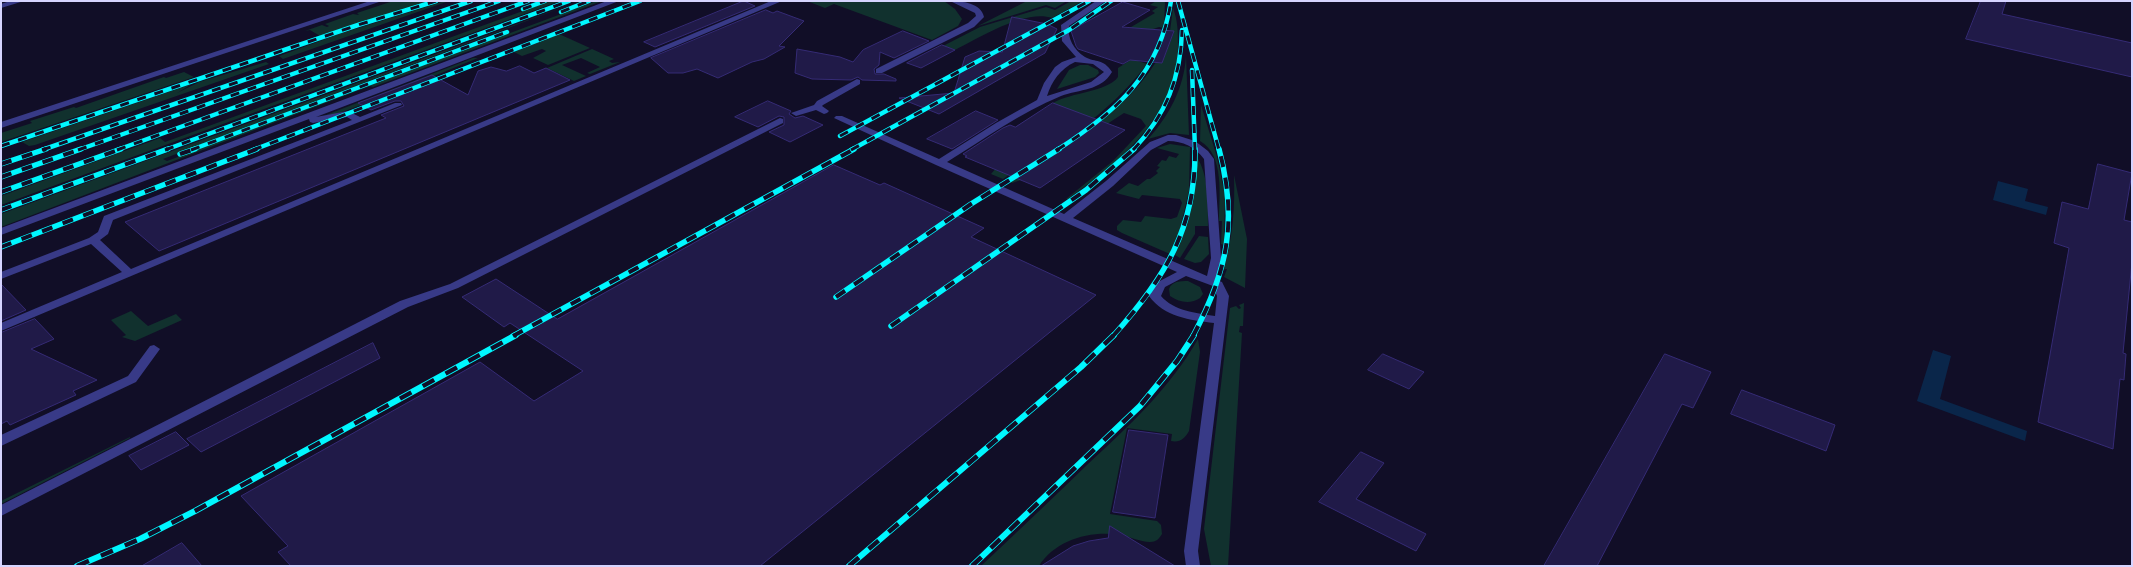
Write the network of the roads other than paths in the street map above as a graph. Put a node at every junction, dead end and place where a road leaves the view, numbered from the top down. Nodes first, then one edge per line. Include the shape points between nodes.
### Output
1 (20, 1) edge
2 (378, 1) edge
3 (615, 1) edge
4 (778, 1) edge
5 (954, 1) edge
6 (1102, 1) edge
7 (1, 6) edge
8 (1084, 60) junction
9 (879, 71) dead end
10 (857, 82) dead end
11 (1041, 102) junction
12 (398, 105) dead end
13 (796, 113) dead end
14 (307, 117) junction
15 (839, 118) dead end
16 (359, 120) junction
17 (780, 121) dead end
18 (1, 125) edge
19 (938, 163) junction
20 (1064, 219) junction
21 (1, 232) edge
22 (93, 240) junction
23 (1186, 272) junction
24 (129, 273) junction
25 (1, 276) edge
26 (1211, 282) junction
27 (1218, 320) junction
28 (1, 327) edge
29 (154, 349) dead end
30 (1, 441) edge
31 (1, 511) edge
32 (1193, 566) edge

1 - 7 lane
2 - 18 lane
3 - 14 lane
4 - 24 lane
5 - 9 lane via 973,8 980,17 971,25
6 - 8 lane via 1064,25 1066,42
8 - 11 lane via 1066,62 1053,74 1046,83
8 - 11 lane via 1105,67 1108,72 1106,78
10 - 13 lane via 827,97 821,109
11 - 19 lane
12 - 16 lane
14 - 16 lane via 314,121 348,114
14 - 21 lane
15 - 19 lane
16 - 22 lane via 108,218 102,234
17 - 31 lane via 454,286 404,304
19 - 20 lane
20 - 23 lane
20 - 26 lane via 1116,179 1154,143 1166,138 1189,141 1204,150 1210,159 1216,258
22 - 24 lane
22 - 25 lane
23 - 26 lane
23 - 27 lane via 1160,285 1155,296 1159,302 1186,314
24 - 28 lane
26 - 27 lane via 1218,284 1223,296
27 - 32 lane via 1190,552
29 - 30 lane via 132,379

